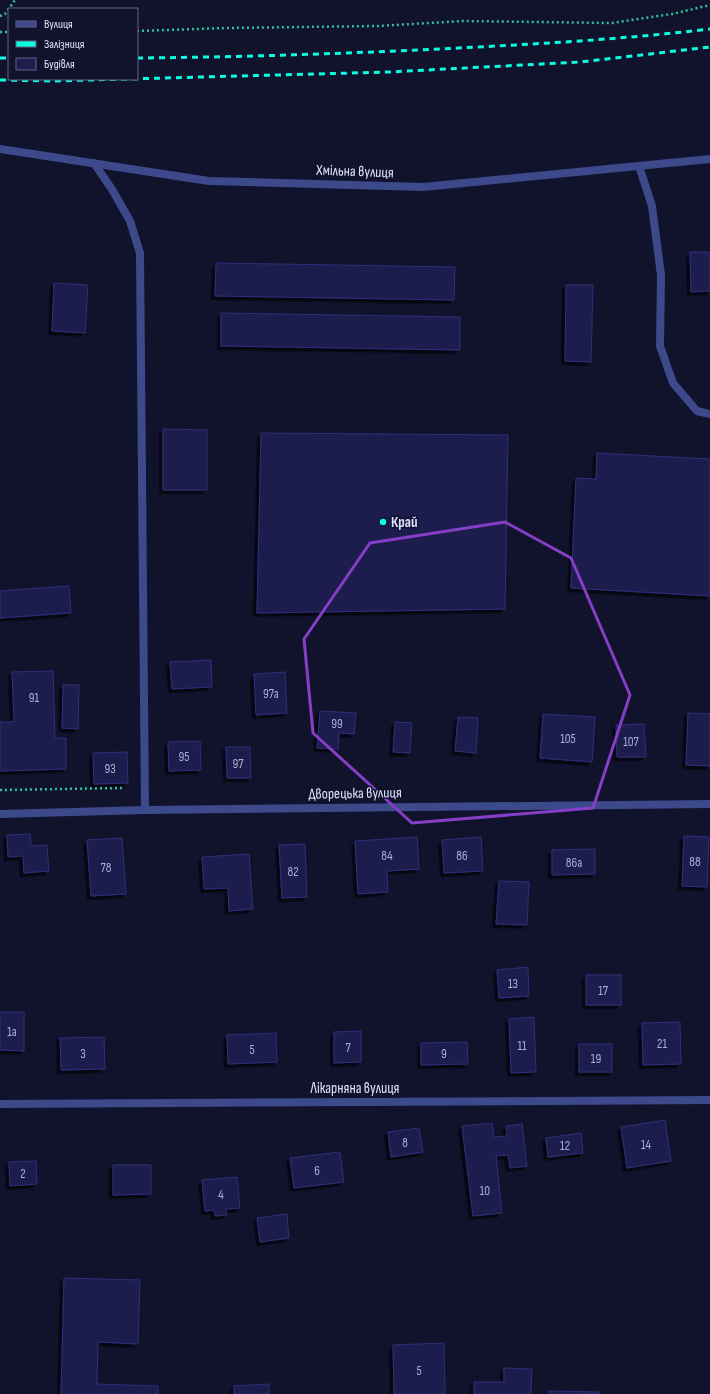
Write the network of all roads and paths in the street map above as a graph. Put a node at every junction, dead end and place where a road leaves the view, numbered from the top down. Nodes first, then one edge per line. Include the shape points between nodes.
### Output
1 (710, 5) edge
2 (8, 10) edge
3 (0, 16) edge
4 (138, 31) edge
5 (0, 149) edge
6 (710, 158) edge
7 (94, 163) junction
8 (639, 166) junction
9 (710, 414) edge
10 (123, 788) dead end
11 (0, 790) edge
12 (710, 804) edge
13 (145, 810) junction
14 (0, 814) edge
15 (710, 1100) edge
16 (0, 1104) edge

1 - 4 path via 612,23 463,21 378,26
2 - 3 path
5 - 7 street, Хмільна вулиця
6 - 8 street, Хмільна вулиця
7 - 8 street, Хмільна вулиця via 209,181 424,187
7 - 13 street via 130,221 140,253
8 - 9 street via 652,206 661,275 660,346 673,383 696,411
10 - 11 path
12 - 13 street, Дворецька вулиця
13 - 14 street, Дворецька вулиця
15 - 16 street, Лікарняна вулиця

